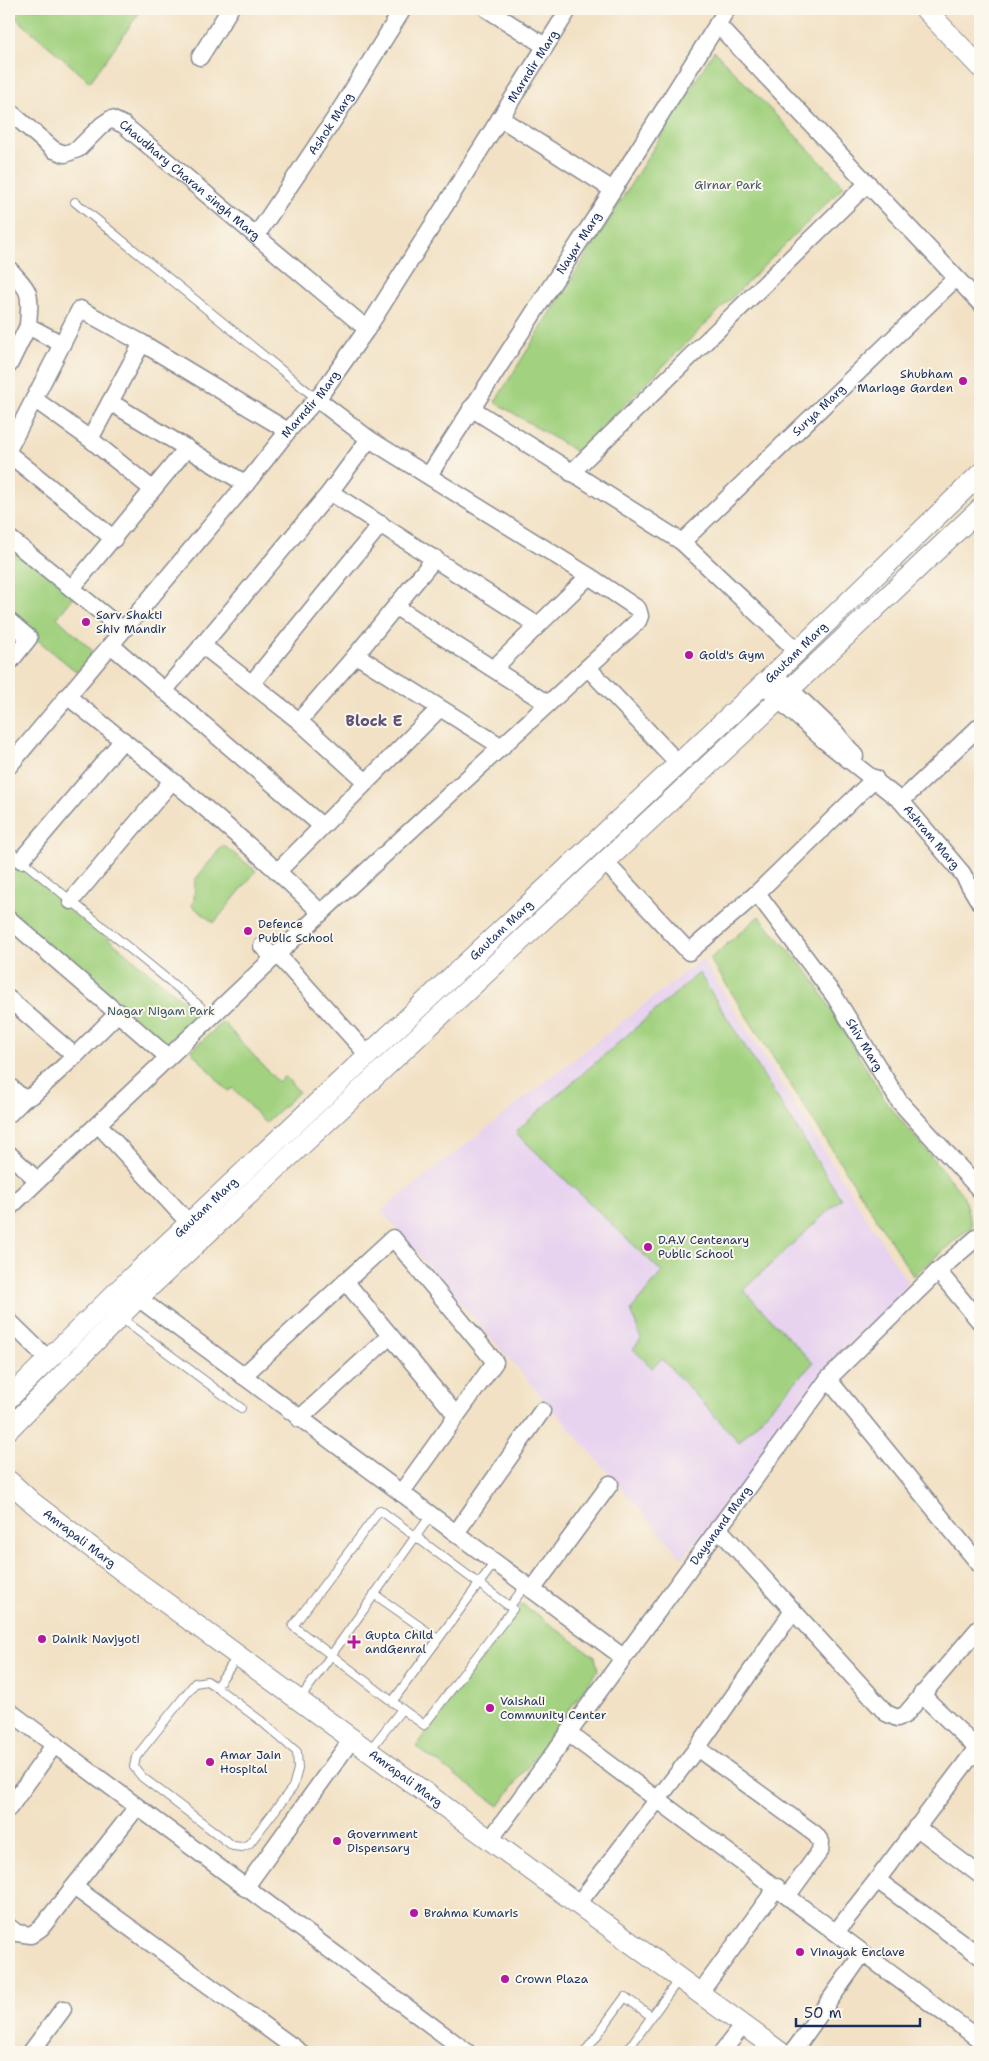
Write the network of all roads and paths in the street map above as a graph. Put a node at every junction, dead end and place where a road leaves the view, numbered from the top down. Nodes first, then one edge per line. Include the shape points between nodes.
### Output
1 (230, 9) edge
2 (403, 9) edge
3 (487, 9) edge
4 (569, 9) edge
5 (727, 9) edge
6 (925, 9) edge
7 (717, 24) junction
8 (546, 46) junction
9 (200, 57) dead end
10 (980, 67) edge
11 (9, 111) edge
12 (500, 118) junction
13 (868, 183) junction
14 (613, 190) junction
15 (75, 202) dead end
16 (256, 236) junction
17 (9, 269) edge
18 (956, 278) junction
19 (980, 303) edge
20 (28, 326) junction
21 (367, 329) junction
22 (142, 342) junction
23 (62, 344) junction
24 (9, 363) edge
25 (34, 399) junction
26 (317, 399) junction
27 (110, 402) junction
28 (471, 408) junction
29 (288, 431) junction
30 (90, 439) junction
31 (369, 439) junction
32 (9, 448) edge
33 (187, 448) junction
34 (9, 454) edge
35 (571, 473) junction
36 (980, 474) edge
37 (429, 475) junction
38 (246, 484) junction
39 (152, 489) junction
40 (330, 492) junction
41 (980, 509) edge
42 (381, 524) junction
43 (9, 538) edge
44 (114, 539) junction
45 (682, 542) junction
46 (435, 558) junction
47 (589, 576) junction
48 (72, 588) junction
49 (396, 607) junction
50 (9, 622) edge
51 (537, 625) junction
52 (123, 630) junction
53 (202, 644) junction
54 (111, 645) junction
55 (797, 651) junction
56 (356, 655) junction
57 (9, 663) edge
58 (494, 668) junction
59 (588, 668) junction
60 (769, 679) junction
61 (252, 683) junction
62 (165, 690) junction
63 (784, 695) junction
64 (68, 696) junction
65 (548, 704) junction
66 (439, 708) junction
67 (299, 721) junction
68 (980, 726) edge
69 (123, 740) junction
70 (502, 747) junction
71 (678, 763) junction
72 (9, 766) edge
73 (875, 778) junction
74 (365, 781) junction
75 (172, 782) junction
76 (901, 801) junction
77 (322, 826) junction
78 (15, 855) edge
79 (605, 862) junction
80 (278, 870) junction
81 (757, 893) junction
82 (71, 901) junction
83 (980, 902) edge
84 (321, 912) junction
85 (9, 920) edge
86 (271, 952) junction
87 (9, 999) edge
88 (200, 1006) dead end
89 (118, 1012) junction
90 (367, 1054) junction
91 (75, 1056) junction
92 (168, 1057) junction
93 (9, 1086) edge
94 (24, 1099) junction
95 (9, 1114) edge
96 (98, 1124) junction
97 (9, 1154) edge
98 (37, 1180) junction
99 (980, 1190) edge
100 (9, 1208) edge
101 (189, 1223) junction
102 (980, 1235) edge
103 (938, 1271) junction
104 (345, 1282) junction
105 (138, 1298) junction
106 (120, 1318) junction
107 (9, 1321) edge
108 (980, 1322) edge
109 (390, 1336) junction
110 (48, 1359) junction
111 (243, 1376) junction
112 (828, 1379) junction
113 (14, 1392) edge
114 (241, 1408) dead end
115 (542, 1411) dead end
116 (456, 1415) junction
117 (299, 1419) junction
118 (9, 1429) edge
119 (9, 1481) edge
120 (610, 1484) dead end
121 (9, 1489) edge
122 (401, 1493) junction
123 (33, 1503) junction
124 (431, 1515) junction
125 (718, 1528) junction
126 (456, 1533) junction
127 (416, 1536) junction
128 (495, 1562) junction
129 (980, 1565) edge
130 (479, 1584) junction
131 (529, 1587) junction
132 (374, 1594) junction
133 (510, 1606) junction
134 (793, 1611) junction
135 (980, 1627) edge
136 (438, 1639) junction
137 (331, 1655) junction
138 (238, 1656) junction
139 (623, 1657) junction
140 (216, 1687) junction
141 (921, 1694) junction
142 (299, 1700) junction
143 (392, 1702) junction
144 (402, 1709) junction
145 (9, 1711) edge
146 (568, 1733) junction
147 (352, 1739) junction
148 (55, 1744) junction
149 (697, 1748) junction
150 (978, 1750) edge
151 (369, 1752) junction
152 (656, 1800) junction
153 (136, 1807) junction
154 (9, 1808) edge
155 (916, 1828) junction
156 (490, 1840) junction
157 (980, 1875) edge
158 (878, 1880) junction
159 (74, 1887) junction
160 (246, 1888) junction
161 (782, 1891) junction
162 (578, 1904) junction
163 (9, 1927) edge
164 (836, 1932) junction
165 (863, 1953) junction
166 (980, 1956) edge
167 (679, 1978) junction
168 (700, 1993) junction
169 (63, 2009) dead end
170 (652, 2016) junction
171 (742, 2025) junction
172 (980, 2040) edge
173 (462, 2051) edge
174 (31, 2052) edge
175 (300, 2052) edge
176 (585, 2052) edge
177 (626, 2052) edge
178 (722, 2052) edge
179 (780, 2052) edge
180 (792, 2052) edge

1 - 9 street
2 - 16 street, Ashok Marg
3 - 8 street
4 - 8 street, Marndir Marg
5 - 7 street, Nayar Marg
6 - 10 street
7 - 13 street
7 - 14 street, Nayar Marg
8 - 12 street, Marndir Marg
11 - 16 street, Chaudhary Charan singh Marg via 54,150 66,154 78,149 112,119 124,125
12 - 14 street
12 - 21 street, Marndir Marg
13 - 18 street
13 - 35 street
14 - 28 street, Nayar Marg
15 - 26 lane
16 - 21 street, Chaudhary Charan singh Marg
17 - 20 street via 30,295
18 - 19 street
18 - 45 street, Surya Marg
20 - 23 street
20 - 24 street
21 - 26 street, Marndir Marg
22 - 23 street via 80,309
22 - 27 street
22 - 29 street
23 - 25 street
25 - 30 street
25 - 32 street
26 - 29 street, Marndir Marg
26 - 31 street
27 - 30 street
27 - 33 street
28 - 35 street
28 - 37 street, Nayar Marg
29 - 38 street, Marndir Marg
30 - 39 street
31 - 37 street
31 - 40 street
33 - 38 street
33 - 39 street
34 - 44 street
35 - 45 street
36 - 55 street, Gautam Marg
37 - 47 street
38 - 52 street, Marndir Marg
39 - 44 street
40 - 42 street
40 - 53 street
41 - 63 street, Gautam Marg
42 - 46 street
42 - 61 street
43 - 48 street
44 - 48 street
45 - 55 street
46 - 49 street
46 - 51 street
47 - 51 street
47 - 59 street via 638,609 640,616
48 - 52 street
49 - 56 street
49 - 58 street
50 - 57 street via 29,638
51 - 58 street
52 - 54 street, Marndir Marg
53 - 61 street
53 - 62 street
54 - 62 street
54 - 64 street, Marndir Marg
55 - 60 street, Gautam Marg
56 - 66 street
56 - 67 street
58 - 65 street
59 - 65 street
59 - 71 street
60 - 63 street, Ashram Marg
60 - 71 street, Gautam Marg
61 - 67 street
62 - 77 street
63 - 73 street, Ashram Marg via 836,733
63 - 79 street, Gautam Marg
64 - 69 street
64 - 72 street, Marndir Marg
65 - 70 street
66 - 70 street
66 - 74 street
67 - 74 street
68 - 76 street
69 - 75 street
69 - 78 street
70 - 84 street
71 - 90 street, Gautam Marg
73 - 76 street, Ashram Marg
73 - 81 street
74 - 77 street
75 - 80 street
75 - 82 street
76 - 83 street, Ashram Marg via 962,873
77 - 80 street
78 - 82 lane
79 - 81 street via 689,952
79 - 105 street, Gautam Marg
80 - 84 street
81 - 99 street, Shiv Marg via 835,997 900,1102
82 - 88 lane
84 - 86 street
85 - 89 street
86 - 90 street
86 - 92 street
87 - 91 street
89 - 91 street
89 - 92 street
90 - 101 street, Gautam Marg
91 - 94 street via 33,1095
92 - 96 street
93 - 94 street
94 - 95 street
96 - 98 street
96 - 101 street
97 - 98 street
98 - 100 street
101 - 110 street, Gautam Marg
102 - 103 street, Dayanand Marg
103 - 108 street
103 - 112 street, Dayanand Marg
104 - 109 street
104 - 111 street
104 - 116 street via 394,1238 495,1362
105 - 106 street, Gautam Marg
105 - 111 street
106 - 114 lane
106 - 118 street, Gautam Marg
107 - 110 street
109 - 116 street
109 - 117 street
110 - 113 street, Gautam Marg
111 - 117 street
112 - 125 street, Dayanand Marg
112 - 129 street
115 - 126 street
116 - 122 street
117 - 122 street
119 - 123 street
120 - 131 street
121 - 123 street
122 - 124 street
123 - 138 street, Amrapali Marg
124 - 126 street
124 - 127 lane
125 - 134 street
125 - 139 street, Dayanand Marg
126 - 128 street
127 - 130 lane
127 - 132 lane
127 - 137 lane via 380,1510 293,1626
128 - 130 lane
128 - 131 street
130 - 133 lane
130 - 136 lane
131 - 133 lane
131 - 139 street
132 - 136 lane
132 - 137 lane
133 - 144 lane via 513,1609 424,1725
134 - 141 street via 886,1713 896,1718 905,1715
134 - 149 street
135 - 141 street
136 - 143 lane
137 - 142 lane
137 - 143 lane
138 - 140 lane
138 - 142 street, Amrapali Marg
139 - 146 street, Dayanand Marg
140 - 140 lane via 297,1752 298,1769 293,1787 249,1844 242,1847 233,1846 142,1777 134,1767 136,1758 195,1683 207,1681
141 - 150 street
142 - 147 street, Amrapali Marg
143 - 144 lane
144 - 151 lane
145 - 148 street
146 - 152 street
146 - 156 street, Dayanand Marg
147 - 151 street, Amrapali Marg
147 - 160 street
148 - 153 street
148 - 154 street
149 - 152 street
149 - 161 street via 816,1834 821,1842 820,1852
150 - 155 street
151 - 156 street, Amrapali Marg
152 - 161 street
152 - 162 street
153 - 159 street
153 - 160 street
155 - 157 street
155 - 158 street
156 - 162 street, Amrapali Marg
158 - 164 street
158 - 166 street
159 - 163 street via 41,1928 31,1935 17,1933
159 - 175 street
160 - 173 street
161 - 164 street
161 - 168 street
162 - 167 street, Amrapali Marg
164 - 165 street
165 - 172 street
165 - 180 street
167 - 168 street, Amrapali Marg
167 - 170 lane
168 - 171 street, Amrapali Marg
169 - 174 street
170 - 176 lane via 626,1998
170 - 177 lane
171 - 178 street
171 - 179 street, Amrapali Marg

